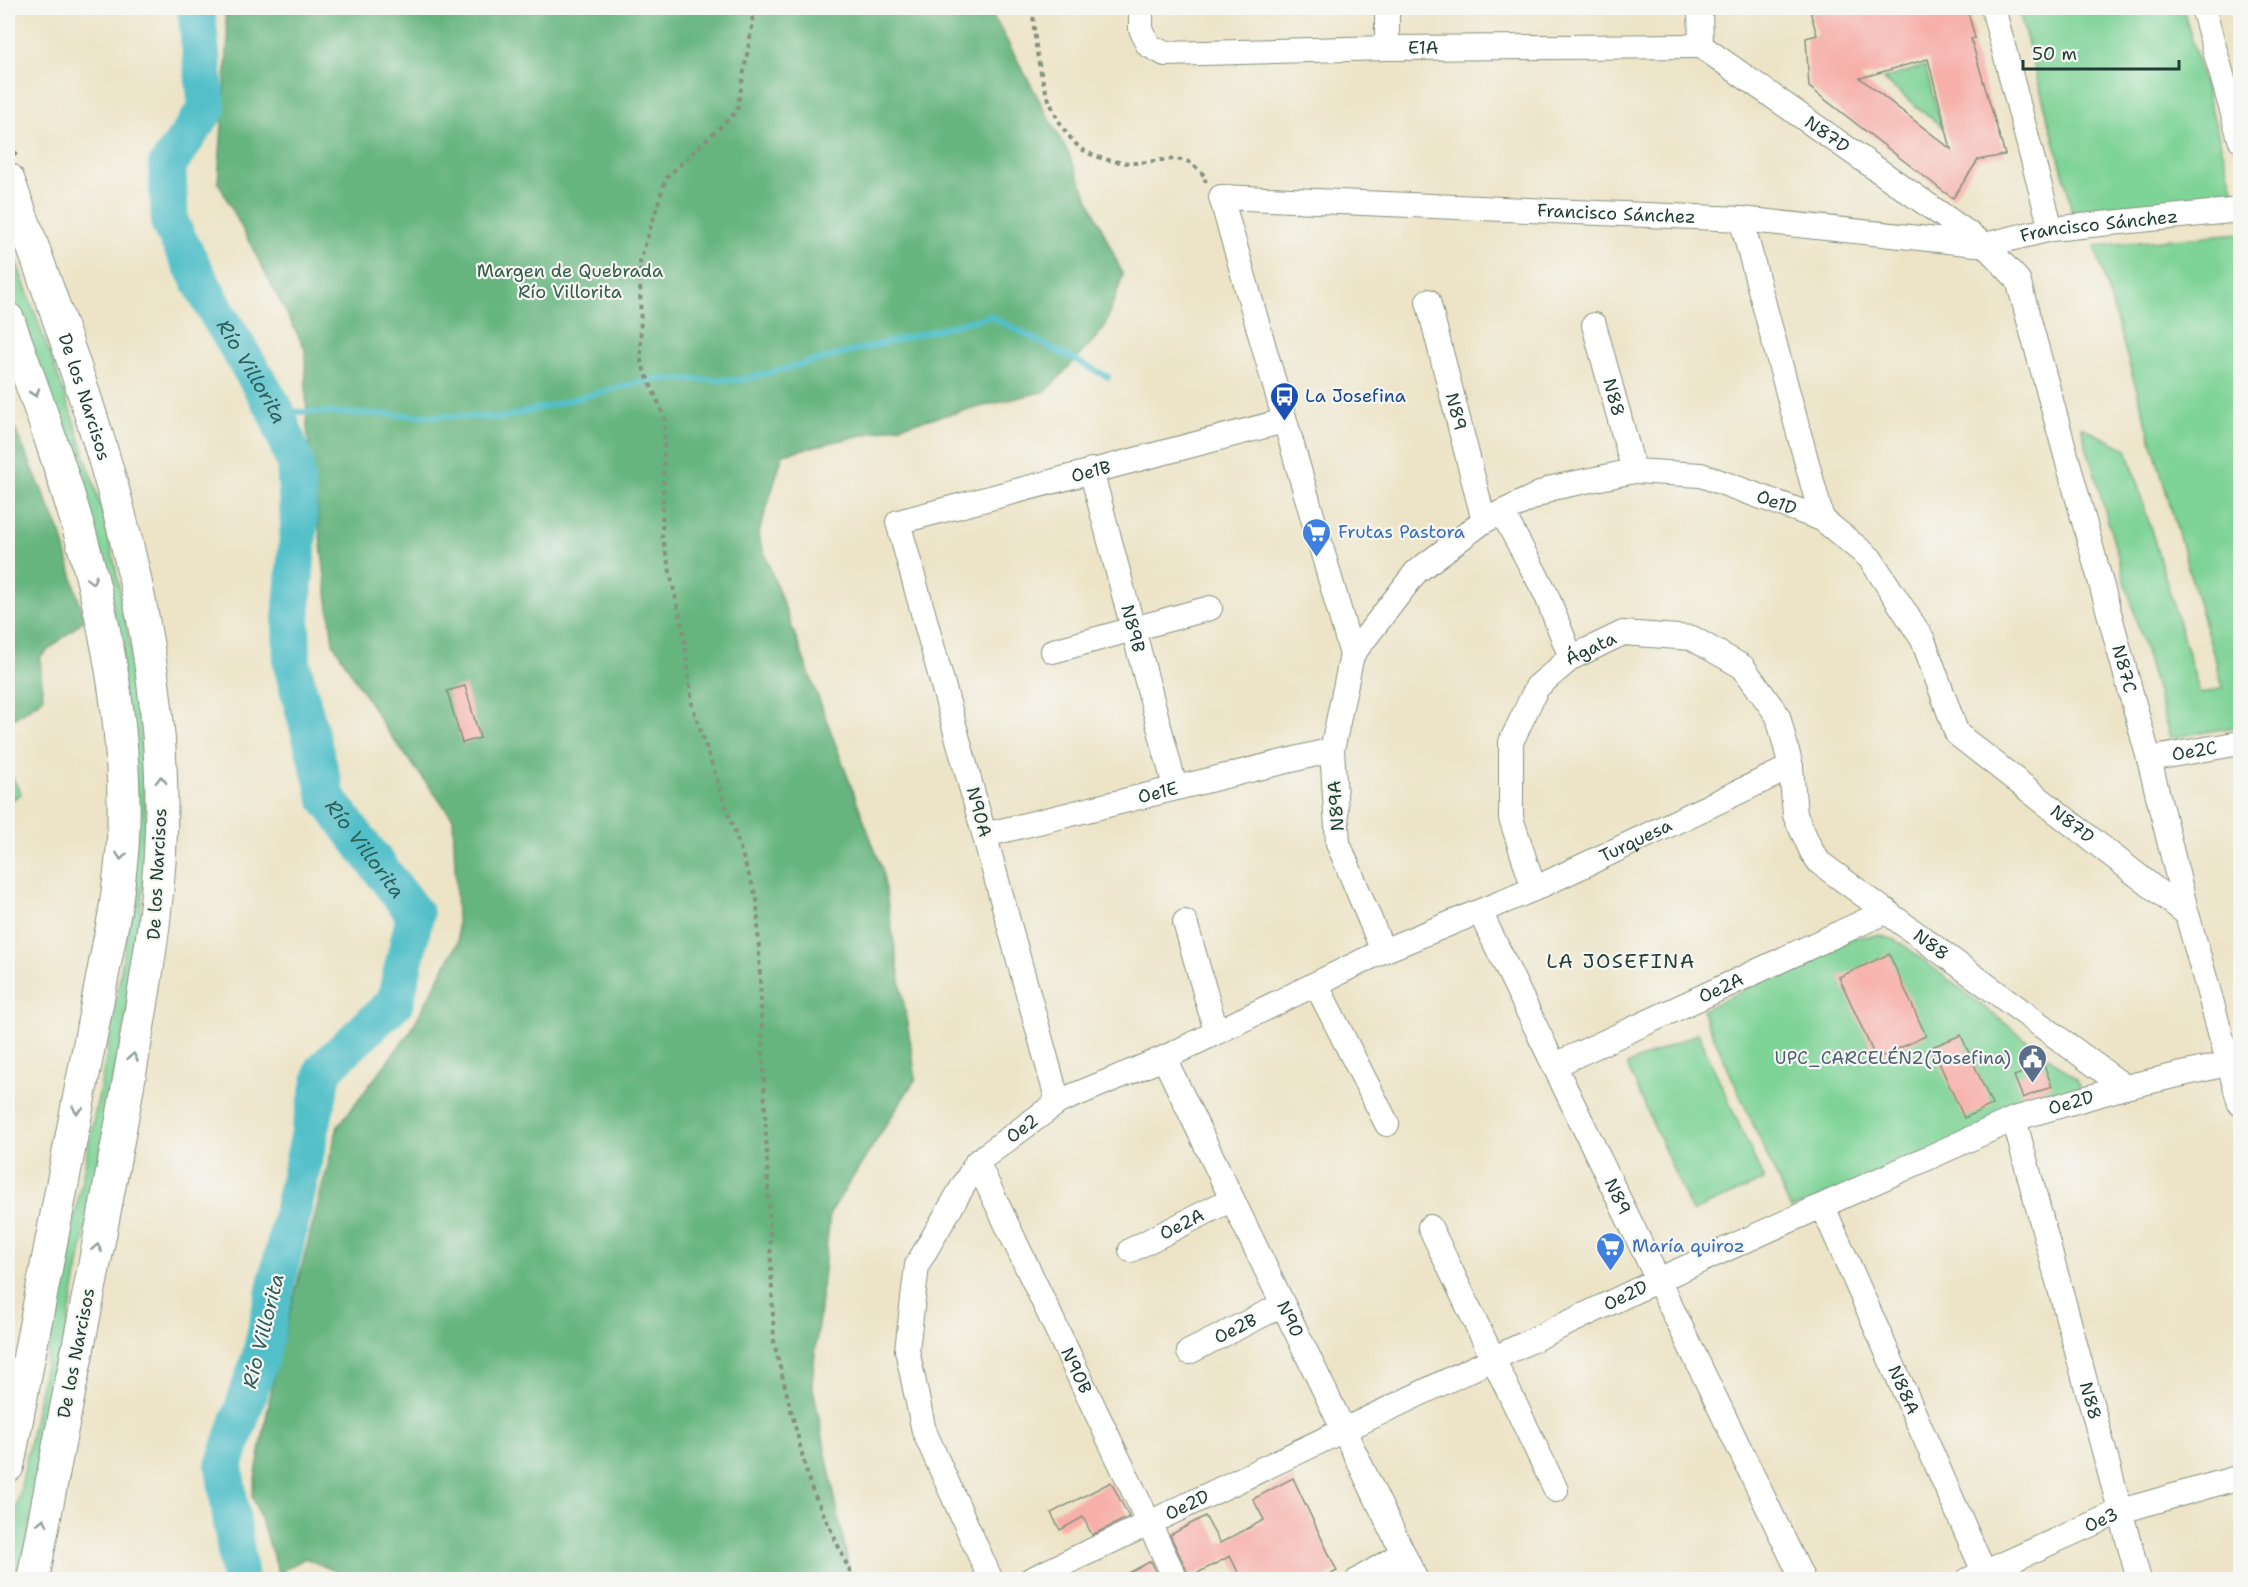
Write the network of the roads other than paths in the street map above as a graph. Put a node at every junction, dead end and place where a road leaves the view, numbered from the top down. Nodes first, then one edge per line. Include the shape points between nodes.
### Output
1 (1141, 8) edge
2 (1387, 8) edge
3 (1700, 8) edge
4 (1993, 8) edge
5 (2203, 8) edge
6 (1701, 46) junction
7 (1387, 48) junction
8 (2241, 139) edge
9 (8, 179) edge
10 (2241, 210) edge
11 (1741, 219) junction
12 (2051, 229) junction
13 (1984, 245) junction
14 (1428, 301) dead end
15 (8, 319) edge
16 (1594, 325) dead end
17 (1284, 422) junction
18 (1092, 470) junction
19 (1634, 471) junction
20 (1493, 516) junction
21 (1822, 519) junction
22 (898, 522) joint
23 (1210, 608) dead end
24 (1133, 628) junction
25 (1053, 651) dead end
26 (1352, 655) junction
27 (1570, 658) junction
28 (1957, 734) joint
29 (2241, 743) edge
30 (1332, 750) junction
31 (2149, 759) junction
32 (1791, 767) junction
33 (1175, 787) junction
34 (985, 835) junction
35 (1534, 889) junction
36 (1887, 911) junction
37 (1480, 912) junction
38 (2187, 914) junction
39 (1185, 922) dead end
40 (1383, 951) junction
41 (1316, 984) junction
42 (1216, 1030) junction
43 (1164, 1058) junction
44 (2235, 1062) edge
45 (1555, 1065) junction
46 (2125, 1087) junction
47 (1058, 1102) junction
48 (2241, 1104) edge
49 (2017, 1112) junction
50 (1387, 1124) dead end
51 (977, 1162) junction
52 (1232, 1199) junction
53 (1823, 1208) junction
54 (1430, 1227) dead end
55 (1131, 1250) dead end
56 (1658, 1280) junction
57 (1282, 1305) junction
58 (1189, 1352) dead end
59 (1492, 1359) junction
60 (1343, 1430) junction
61 (8, 1466) edge
62 (2241, 1477) edge
63 (1556, 1490) dead end
64 (2121, 1511) junction
65 (1149, 1521) junction
66 (1403, 1553) junction
67 (1976, 1576) edge
68 (33, 1580) edge
69 (991, 1580) edge
70 (1030, 1580) edge
71 (1176, 1580) edge
72 (1358, 1580) edge
73 (1416, 1580) edge
74 (1803, 1580) edge
75 (2139, 1580) edge

1 - 7 street, E1A via 1148,45 1165,54
2 - 7 street
3 - 6 street
4 - 12 street
5 - 8 street
6 - 7 street, E1A
6 - 13 street, N87D
68 -> 9 main road, De los Narcisos via 155,933 161,780 153,684 122,522
10 - 12 street, Francisco Sánchez
11 - 13 street, Francisco Sánchez
11 - 17 street, Francisco Sánchez via 1221,197
11 - 21 street
12 - 13 street, Francisco Sánchez
13 - 31 street, N87C via 2018,280
14 - 20 street, N89
15 -> 61 main road, De los Narcisos via 54,449 92,580 115,689 123,802 115,911
16 - 19 street, N88
17 - 18 street, Oe1B
17 - 26 street, N89A
18 - 22 street, Oe1B
18 - 24 street, N89B
19 - 20 street, Oe1D via 1552,488
19 - 21 street, Oe1D via 1701,474
20 - 26 street, N89A via 1416,572
20 - 27 street, N89 via 1546,594
21 - 28 street, Oe1D via 1870,558 1923,640
22 - 34 street, N90A
23 - 24 street
24 - 25 street
24 - 33 street, N89B
26 - 30 street, N89A
27 - 32 street, Ágata via 1623,633 1692,638 1743,667 1778,716
27 - 35 street, Ágata via 1537,687 1511,742 1511,818
28 - 38 street, N87D
29 - 31 street, Oe2C
30 - 33 street, Oe1E
30 - 40 street, N89A via 1338,843
31 - 38 street, N87C
32 - 35 street, Turquesa
32 - 36 street, N88 via 1795,815 1812,852 1820,863
33 - 34 street, Oe1E
34 - 47 street, N90A
35 - 37 street, Turquesa
36 - 45 street, Oe2A
36 - 46 street, N88
37 - 40 street, Oe2
37 - 45 street, N89
38 - 44 street, N87C
39 - 42 street
40 - 41 street, Oe2
41 - 42 street, Oe2
41 - 50 street
42 - 43 street, Oe2
43 - 47 street, Oe2
43 - 52 street, N90
44 - 46 street, Oe2D
44 - 48 street, N87C
45 - 56 street, N89
46 - 49 street, Oe2D
47 - 51 street, Oe2
49 - 53 street, Oe2D via 1987,1122
49 - 64 street, N88
51 - 65 street, N90B
51 - 69 street, Oe2 via 917,1265 907,1350 924,1431
52 - 55 street, Oe2A
52 - 57 street, N90
53 - 56 street, Oe2D
53 - 67 street, N88A
54 - 59 street
56 - 59 street, Oe2D
56 - 74 street, N89
57 - 58 street, Oe2B
57 - 60 street, N90
59 - 60 street, Oe2D
59 - 63 street
60 - 65 street, Oe2D
60 - 66 street, N90
62 - 64 street, Oe3
64 - 67 street, Oe3
64 - 75 street, N88
65 - 70 street, Oe2D
65 - 71 street, N90B
66 - 72 street
66 - 73 street, N90

